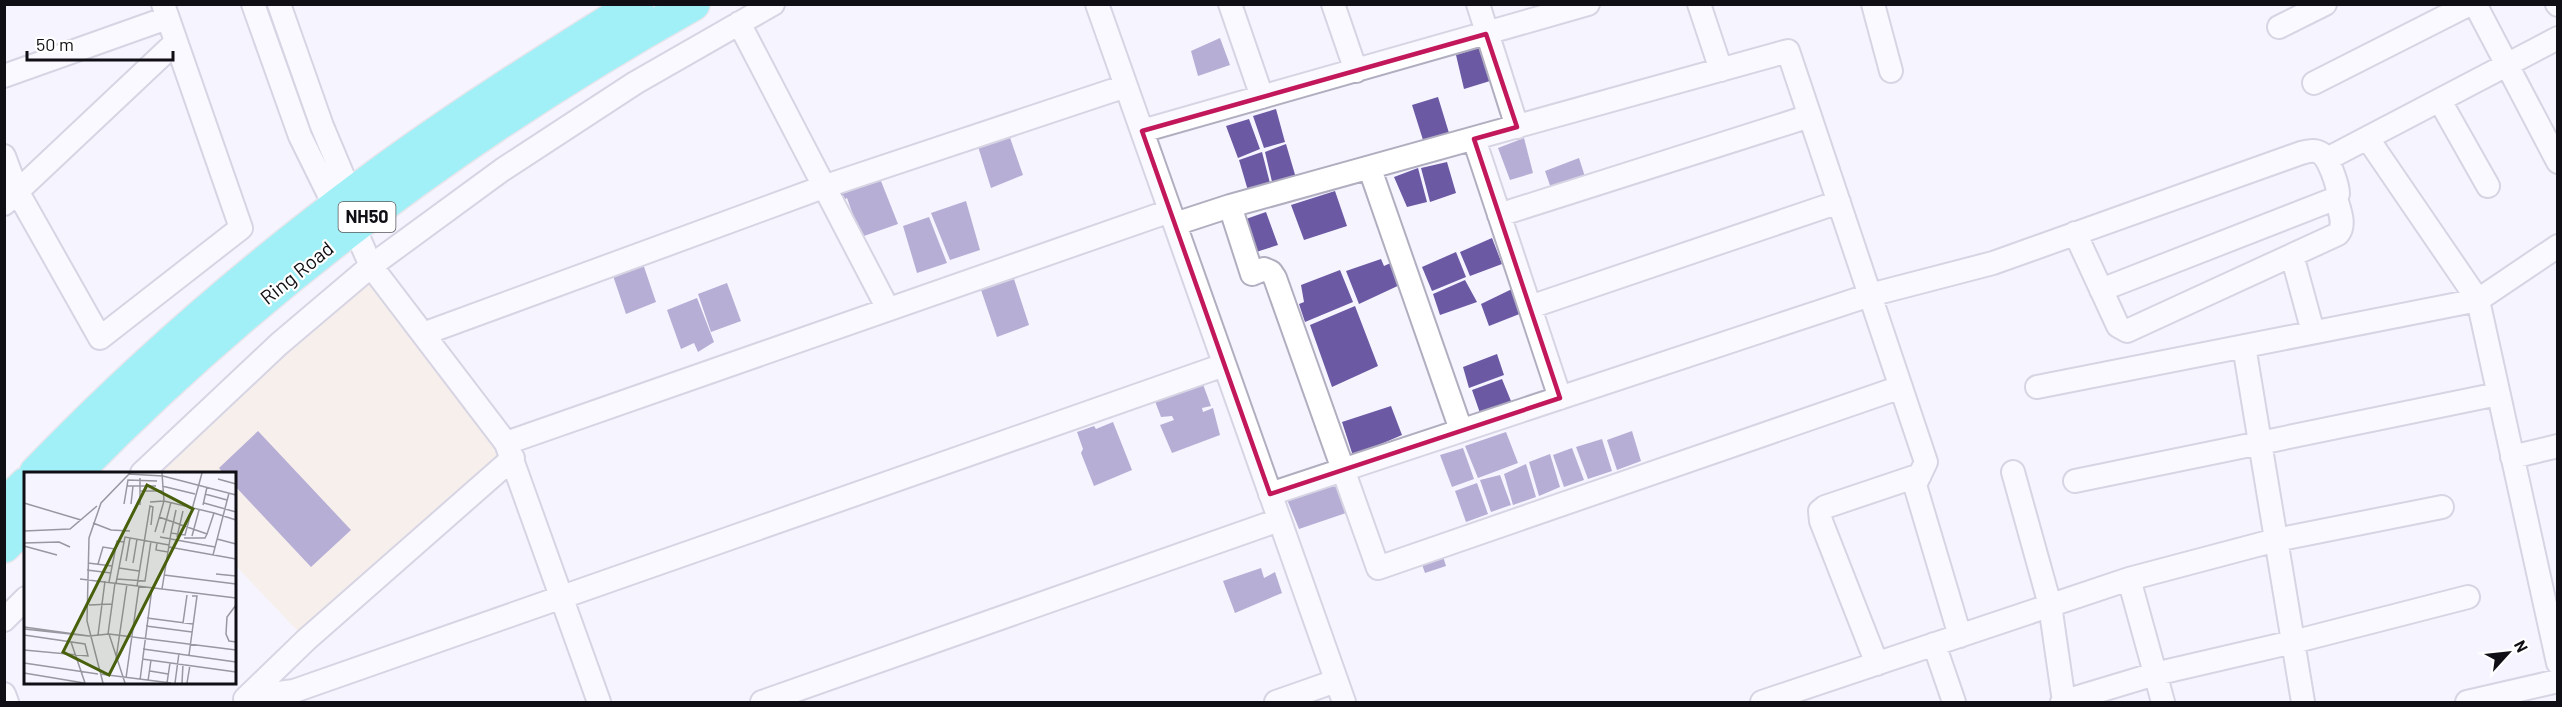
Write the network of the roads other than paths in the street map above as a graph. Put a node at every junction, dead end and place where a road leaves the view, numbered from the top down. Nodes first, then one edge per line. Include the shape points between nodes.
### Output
1 (253, 4) edge
2 (279, 4) edge
3 (637, 4) edge
4 (693, 4) edge
5 (773, 4) edge
6 (1097, 4) edge
7 (1230, 4) edge
8 (1333, 4) edge
9 (1478, 4) edge
10 (1699, 4) edge
11 (1873, 4) edge
12 (2470, 4) edge
13 (2475, 4) edge
14 (1583, 5) edge
15 (2319, 6) edge
16 (165, 11) edge
17 (739, 23) junction
18 (2279, 27) dead end
19 (1486, 34) junction
20 (2558, 38) edge
21 (176, 42) junction
22 (2505, 66) junction
23 (1356, 70) junction
24 (1721, 70) junction
25 (1891, 71) dead end
26 (4, 76) edge
27 (2314, 83) dead end
28 (1126, 86) junction
29 (1262, 97) junction
30 (2440, 101) junction
31 (1810, 116) junction
32 (1517, 127) junction
33 (1142, 131) junction
34 (2368, 139) junction
35 (1474, 140) junction
36 (4, 156) edge
37 (2327, 159) junction
38 (2558, 162) edge
39 (1370, 169) junction
40 (826, 186) junction
41 (2488, 186) dead end
42 (11, 198) edge
43 (2336, 198) junction
44 (1839, 202) junction
45 (1230, 206) junction
46 (347, 210) junction
47 (1499, 215) junction
48 (1172, 218) junction
49 (2075, 233) junction
50 (2558, 246) edge
51 (2292, 255) junction
52 (371, 266) junction
53 (2101, 290) junction
54 (1870, 295) junction
55 (2478, 300) junction
56 (1530, 307) junction
57 (888, 309) junction
58 (2313, 332) junction
59 (423, 334) junction
60 (2244, 346) junction
61 (1224, 365) junction
62 (1901, 387) junction
63 (2037, 387) dead end
64 (2498, 394) junction
65 (1560, 398) junction
66 (1461, 430) junction
67 (2260, 442) junction
68 (2558, 446) edge
69 (509, 451) junction
70 (2512, 457) junction
71 (1342, 470) junction
72 (37, 472) edge
73 (76, 472) edge
74 (143, 472) edge
75 (2013, 472) dead end
76 (1920, 475) junction
77 (2076, 481) dead end
78 (24, 486) edge
79 (1270, 494) junction
80 (4, 506) edge
81 (2442, 507) dead end
82 (1279, 520) junction
83 (24, 526) edge
84 (2276, 540) junction
85 (4, 546) edge
86 (2129, 579) junction
87 (562, 597) junction
88 (2468, 597) dead end
89 (24, 600) edge
90 (2050, 605) junction
91 (4, 620) edge
92 (1960, 636) junction
93 (2293, 642) junction
94 (1934, 644) junction
95 (2558, 663) edge
96 (1877, 664) junction
97 (2155, 674) junction
98 (2558, 681) edge
99 (4, 694) edge
100 (1336, 695) edge
101 (244, 699) edge
102 (8, 702) edge
103 (599, 702) edge
104 (762, 702) edge
105 (1276, 702) edge
106 (1762, 702) edge
107 (1954, 702) edge
108 (2063, 702) edge
109 (2163, 702) edge
110 (2303, 702) edge
111 (2467, 702) edge

1 - 46 street via 300,136
2 - 46 street
3 - 46 highway, Ring Road / NH50 via 482,102
4 - 46 highway, Ring Road / NH50 via 525,106 386,202
5 - 17 street
6 - 28 street
7 - 29 street
8 - 23 street
9 - 19 street
10 - 24 street
11 - 25 street
12 - 27 street
13 - 22 street
14 - 19 street
15 - 18 street
16 - 21 street
16 - 26 street
17 - 40 street
17 - 52 street via 635,83 512,164
19 - 23 street
19 - 32 street
20 - 22 street
21 - 42 street
21 - 42 street via 241,228 100,338
22 - 30 street
22 - 38 street
23 - 29 street
24 - 31 street via 1788,51
24 - 32 street
28 - 33 street
28 - 40 street
29 - 33 street
30 - 34 street
30 - 41 street
31 - 44 street
31 - 47 street
32 - 35 street
33 - 48 street
34 - 37 street
34 - 55 street
35 - 39 street
35 - 47 street
36 - 42 street
37 - 43 street via 2338,187
37 - 49 street via 2318,150 2301,153
39 - 45 street
39 - 66 street
40 - 57 street
40 - 59 street
43 - 51 street via 2342,229
43 - 53 street
44 - 54 street
44 - 56 street
45 - 48 street
45 - 71 street via 1252,274 1264,269 1275,278
46 - 52 street
46 - 72 highway, Ring Road / NH50 via 201,315
46 - 73 highway, Ring Road / NH50
47 - 56 street
48 - 57 street
48 - 61 street
49 - 53 street
49 - 54 street via 1993,263
50 - 55 street
51 - 53 street via 2127,331 2118,326
51 - 58 street
52 - 59 street
52 - 74 street via 279,344
54 - 62 street
54 - 65 street
55 - 58 street
55 - 64 street
56 - 65 street
57 - 69 street
58 - 60 street
59 - 69 street
60 - 63 street
60 - 67 street
61 - 79 street
61 - 87 street
62 - 71 street via 1378,567
62 - 76 street via 1926,462
64 - 67 street
64 - 70 street
65 - 66 street
66 - 71 street
67 - 77 street
67 - 84 street
68 - 70 street
69 - 87 street
69 - 101 street
70 - 95 street
71 - 79 street
75 - 90 street
76 - 92 street via 1915,485
76 - 96 street via 1820,511
78 - 80 highway
79 - 82 street
81 - 84 street
82 - 100 street
82 - 104 street
83 - 85 highway
84 - 86 street
84 - 93 street
86 - 90 street
86 - 97 street
87 - 101 street via 294,691
87 - 103 street
88 - 93 street
89 - 91 street
90 - 92 street
90 - 108 street
92 - 94 street
93 - 97 street
93 - 110 street
94 - 96 street
94 - 107 street
96 - 106 street
97 - 108 street
97 - 109 street
98 - 111 street
99 - 102 street
100 - 105 street

